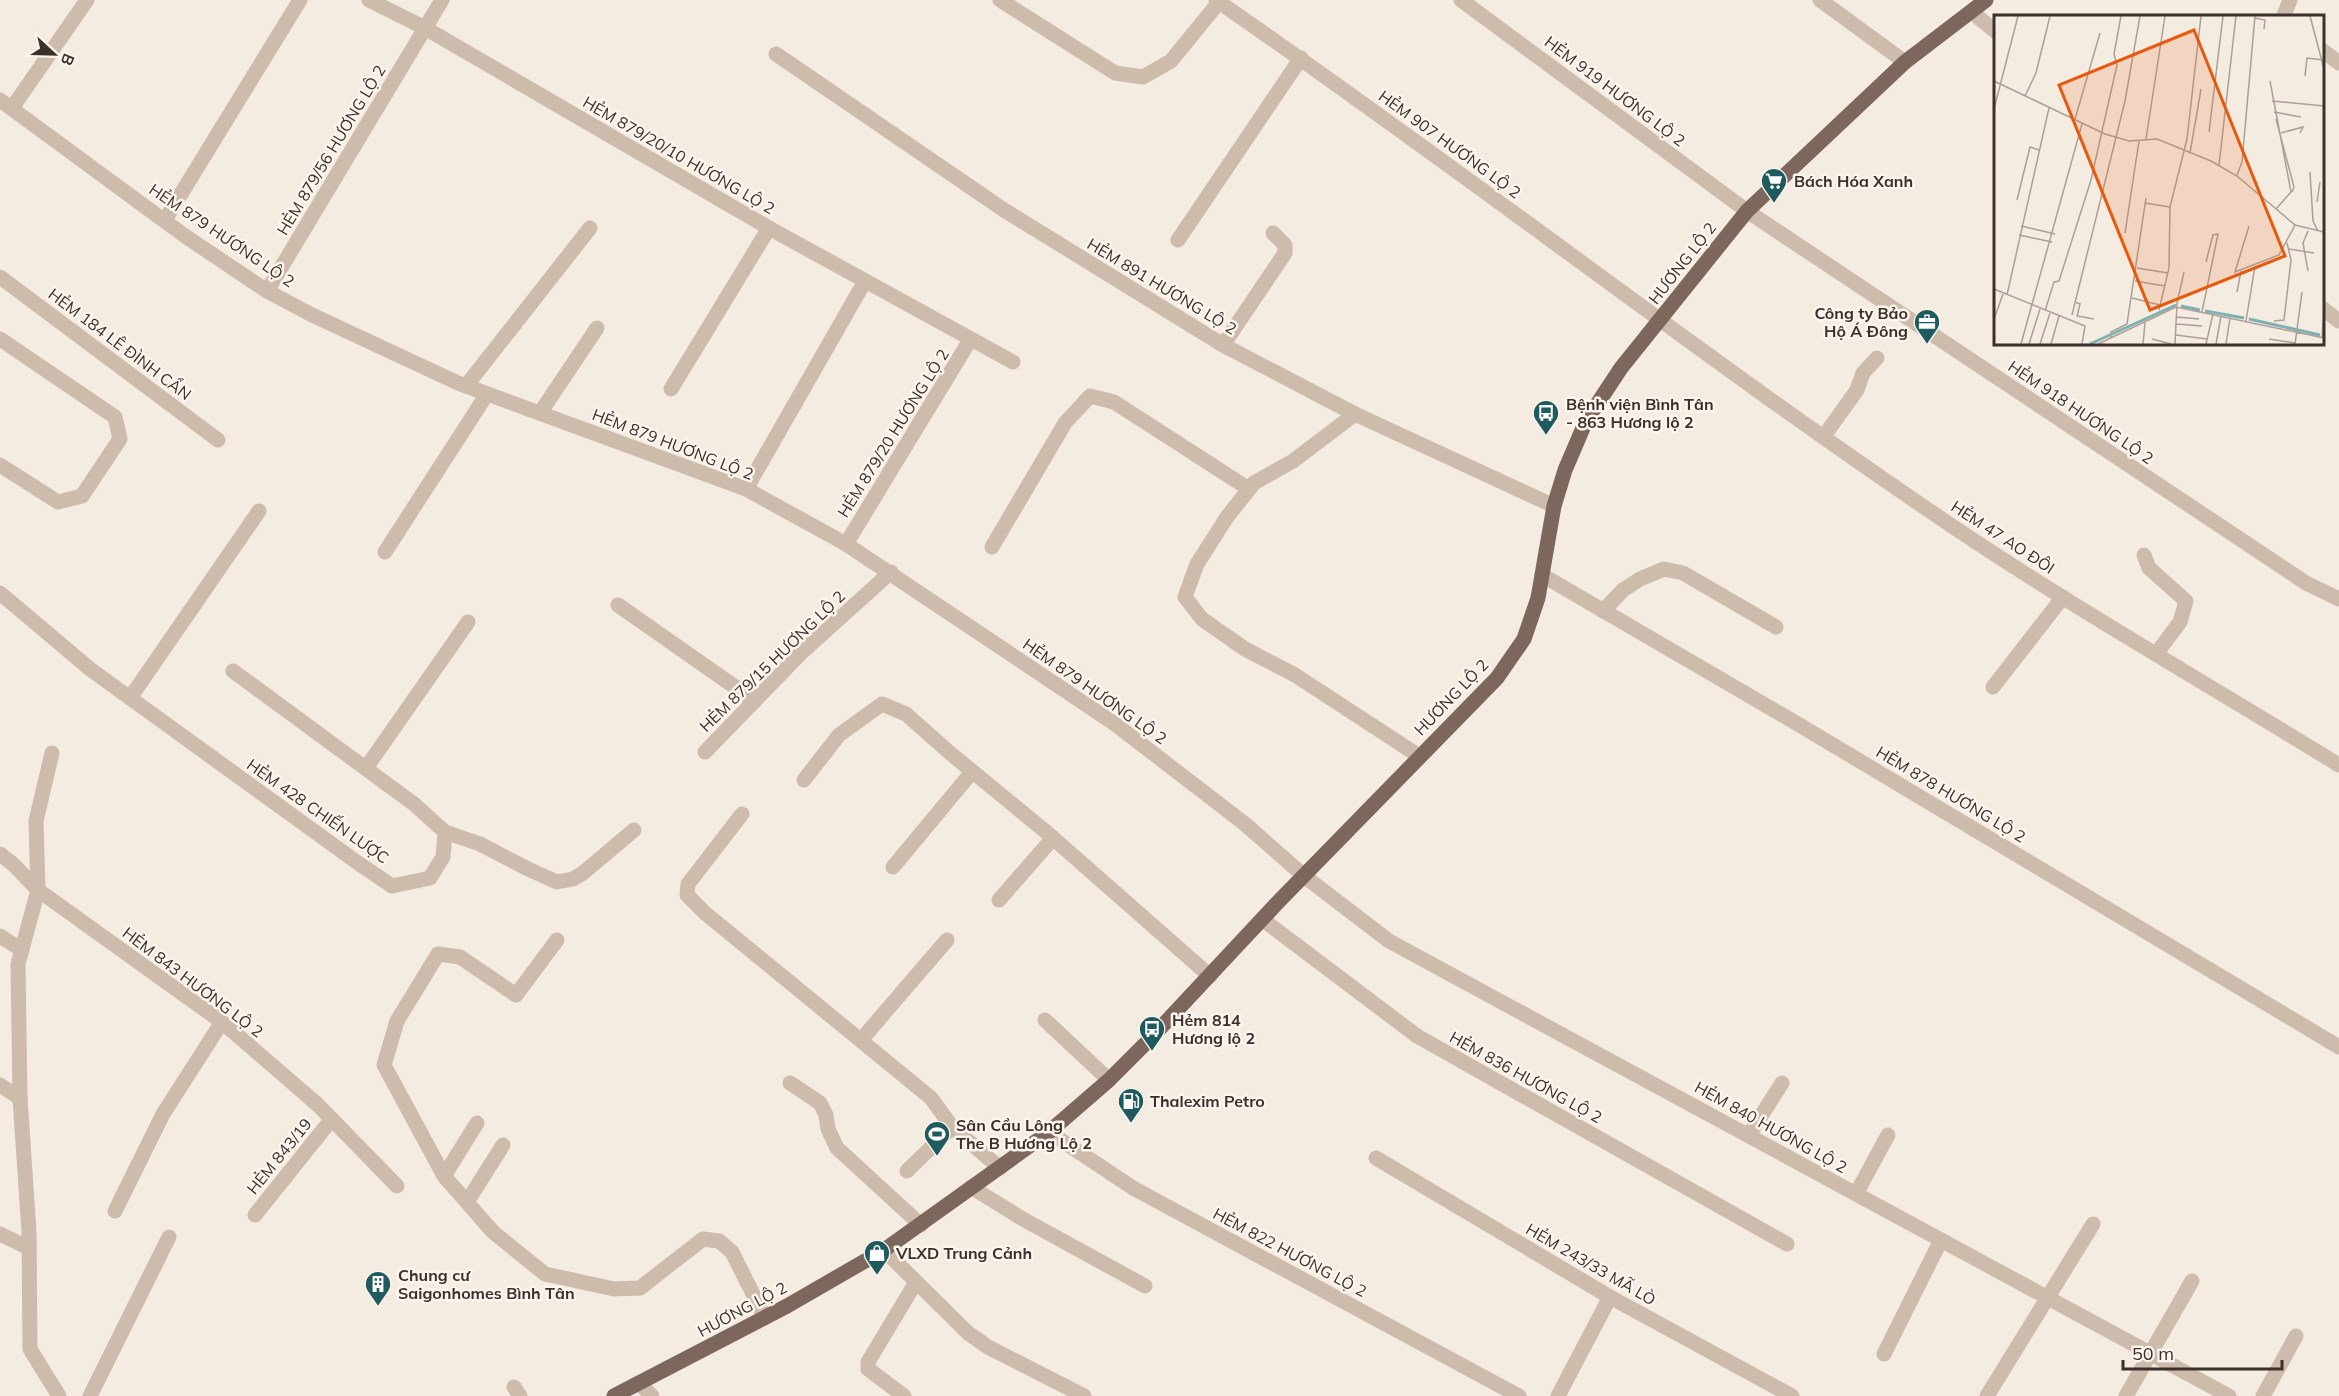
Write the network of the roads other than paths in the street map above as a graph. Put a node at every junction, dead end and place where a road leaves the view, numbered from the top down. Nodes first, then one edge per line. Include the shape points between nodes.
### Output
1 (87, 0) edge
2 (300, 0) edge
3 (369, 0) edge
4 (442, 0) edge
5 (1000, 0) edge
6 (1461, 0) edge
7 (1820, 0) edge
8 (1986, 0) edge
9 (2290, 0) edge
10 (1218, 1) edge
11 (1972, 12) junction
12 (2284, 15) edge
13 (425, 28) junction
14 (1994, 31) edge
15 (2324, 52) edge
16 (776, 54) dead end
17 (1301, 58) junction
18 (1905, 62) junction
19 (2339, 63) edge
20 (6, 104) edge
21 (1747, 212) junction
22 (165, 220) junction
23 (590, 228) dead end
24 (769, 228) junction
25 (1273, 233) dead end
26 (1178, 240) dead end
27 (0, 277) edge
28 (865, 281) junction
29 (267, 291) junction
30 (2324, 310) edge
31 (1660, 320) junction
32 (2339, 321) edge
33 (597, 328) dead end
34 (0, 339) edge
35 (970, 339) junction
36 (1224, 345) junction
37 (1877, 358) dead end
38 (1013, 362) dead end
39 (465, 386) junction
40 (671, 389) dead end
41 (487, 394) junction
42 (540, 413) junction
43 (1355, 414) junction
44 (1824, 436) junction
45 (218, 440) dead end
46 (0, 465) edge
47 (746, 489) junction
48 (1250, 489) junction
49 (1554, 506) junction
50 (259, 511) dead end
51 (846, 544) junction
52 (992, 547) dead end
53 (385, 552) dead end
54 (2144, 555) dead end
55 (891, 572) junction
56 (1542, 575) junction
57 (0, 593) edge
58 (2063, 597) junction
59 (2339, 599) edge
60 (618, 605) dead end
61 (1604, 611) junction
62 (468, 622) dead end
63 (1776, 627) dead end
64 (2156, 654) junction
65 (233, 671) dead end
66 (1993, 687) dead end
67 (130, 698) junction
68 (755, 701) junction
69 (705, 752) dead end
70 (52, 753) dead end
71 (1419, 756) junction
72 (2339, 765) edge
73 (366, 768) junction
74 (972, 772) junction
75 (804, 780) dead end
76 (742, 814) dead end
77 (633, 830) dead end
78 (445, 832) junction
79 (1053, 838) junction
80 (0, 854) edge
81 (893, 867) dead end
82 (1304, 876) junction
83 (38, 890) junction
84 (999, 900) dead end
85 (1262, 919) junction
86 (0, 936) edge
87 (557, 940) dead end
88 (947, 940) dead end
89 (22, 950) junction
90 (1210, 976) junction
91 (1045, 1020) dead end
92 (222, 1022) junction
93 (861, 1040) junction
94 (2339, 1047) edge
95 (1109, 1080) junction
96 (790, 1083) dead end
97 (1782, 1083) dead end
98 (0, 1085) edge
99 (20, 1098) junction
100 (331, 1119) junction
101 (477, 1123) dead end
102 (952, 1127) junction
103 (1049, 1132) junction
104 (1888, 1135) dead end
105 (1749, 1136) junction
106 (502, 1144) dead end
107 (1376, 1158) dead end
108 (1000, 1168) junction
109 (907, 1171) dead end
110 (444, 1176) junction
111 (397, 1186) dead end
112 (971, 1187) junction
113 (1856, 1194) junction
114 (467, 1202) junction
115 (115, 1211) dead end
116 (255, 1215) dead end
117 (2093, 1224) dead end
118 (921, 1225) junction
119 (0, 1234) edge
120 (169, 1236) dead end
121 (1941, 1240) junction
122 (1787, 1244) dead end
123 (29, 1248) junction
124 (884, 1250) junction
125 (2192, 1281) dead end
126 (916, 1282) junction
127 (1145, 1286) dead end
128 (1610, 1297) junction
129 (2048, 1298) junction
130 (765, 1318) junction
131 (2296, 1336) dead end
132 (2151, 1353) junction
133 (1884, 1354) dead end
134 (639, 1383) junction
135 (59, 1396) edge
136 (90, 1396) edge
137 (614, 1396) edge
138 (652, 1396) edge
139 (904, 1396) edge
140 (1084, 1396) edge
141 (1519, 1396) edge
142 (1558, 1396) edge
143 (1792, 1396) edge
144 (1987, 1396) edge
145 (2126, 1396) edge
146 (2229, 1396) edge
147 (2263, 1396) edge

1 - 20 street
2 - 22 street
3 - 13 street, HẺM 879/20/10 HƯƠNG LỘ 2
4 - 13 street, HẺM 879/56 HƯƠNG LỘ 2
5 - 10 street via 1115,73 1143,77 1171,61
6 - 21 street, HẺM 919 HƯƠNG LỘ 2
7 - 18 street
8 - 11 main road, HƯƠNG LỘ 2
9 - 12 street
10 - 17 street, HẺM 907 HƯƠNG LỘ 2
11 - 14 street
11 - 18 main road, HƯƠNG LỘ 2
13 - 24 street, HẺM 879/20/10 HƯƠNG LỘ 2
13 - 29 street, HẺM 879/56 HƯƠNG LỘ 2
15 - 19 street
16 - 36 street, HẺM 891 HƯƠNG LỘ 2 via 1004,210
17 - 26 street
17 - 31 street, HẺM 907 HƯƠNG LỘ 2
18 - 21 main road, HƯƠNG LỘ 2
20 - 22 street, HẺM 879 HƯƠNG LỘ 2
21 - 31 main road, HƯƠNG LỘ 2
21 - 59 street, HẺM 918 HƯƠNG LỘ 2 via 2306,583
22 - 29 street, HẺM 879 HƯƠNG LỘ 2
23 - 39 street
24 - 28 street, HẺM 879/20/10 HƯƠNG LỘ 2
24 - 40 street
25 - 36 street via 1285,245 1285,254
27 - 45 street, HẺM 184 LÊ ĐÌNH CẨN
28 - 35 street, HẺM 879/20/10 HƯƠNG LỘ 2
28 - 47 street
29 - 39 street, HẺM 879 HƯƠNG LỘ 2
30 - 32 street
31 - 44 street, HẺM 47 AO ĐÔI
31 - 49 main road, HƯƠNG LỘ 2 via 1621,368 1586,421
33 - 42 street
34 - 46 street via 115,417 120,439 82,496 58,502
35 - 38 street, HẺM 879/20/10 HƯƠNG LỘ 2
35 - 51 street, HẺM 879/20 HƯƠNG LỘ 2
36 - 43 street, HẺM 891 HƯƠNG LỘ 2
37 - 44 street
39 - 41 street, HẺM 879 HƯƠNG LỘ 2
41 - 42 street, HẺM 879 HƯƠNG LỘ 2
41 - 53 street
42 - 47 street, HẺM 879 HƯƠNG LỘ 2
43 - 48 street
43 - 49 street, HẺM 891 HƯƠNG LỘ 2
44 - 58 street, HẺM 47 AO ĐÔI
47 - 51 street, HẺM 879 HƯƠNG LỘ 2
48 - 52 street via 1114,402 1090,396 1065,423
48 - 71 street via 1197,564 1185,597 1202,619 1245,649 1295,675
49 - 56 main road, HƯƠNG LỘ 2
50 - 67 street
51 - 55 street, HẺM 879 HƯƠNG LỘ 2
54 - 64 street via 2149,568 2186,601 2180,622
55 - 68 street, HẺM 879/15 HƯƠNG LỘ 2 via 800,654
55 - 82 street, HẺM 879 HƯƠNG LỘ 2 via 1115,724 1245,824
56 - 61 street, HẺM 878 HƯƠNG LỘ 2
56 - 71 main road, HƯƠNG LỘ 2 via 1524,639 1497,678
57 - 67 street, HẺM 428 CHIẾN LƯỢC
58 - 64 street, HẺM 47 AO ĐÔI
58 - 66 street
60 - 68 street
61 - 63 street via 1623,590 1664,569 1683,573
61 - 94 street, HẺM 878 HƯƠNG LỘ 2
62 - 73 street
64 - 72 street, HẺM 47 AO ĐÔI
65 - 73 street
67 - 78 street, HẺM 428 CHIẾN LƯỢC via 392,886 430,879 443,857
68 - 69 street, HẺM 879/15 HƯƠNG LỘ 2
70 - 83 street via 36,821
71 - 82 main road, HƯƠNG LỘ 2
73 - 78 street
74 - 75 street via 906,714 882,704 839,735
74 - 79 street
74 - 81 street
76 - 93 street via 688,884 687,896
77 - 78 street via 583,873 557,882 480,844
79 - 84 street
79 - 90 street
80 - 83 street, HẺM 843 HƯƠNG LỘ 2
82 - 85 main road, HƯƠNG LỘ 2
82 - 105 street, HẺM 840 HƯƠNG LỘ 2 via 1389,940
83 - 89 street
83 - 92 street, HẺM 843 HƯƠNG LỘ 2
85 - 90 main road, HƯƠNG LỘ 2
85 - 122 street, HẺM 836 HƯƠNG LỘ 2 via 1417,1036
86 - 89 street
87 - 110 street via 516,995 460,957 438,954 397,1021 384,1065
88 - 93 street
89 - 99 street via 18,964
90 - 95 main road, HƯƠNG LỘ 2
91 - 95 street
92 - 100 street, HẺM 843 HƯƠNG LỘ 2
92 - 115 street via 163,1114
93 - 102 street via 931,1098
95 - 103 main road, HƯƠNG LỘ 2
96 - 118 street via 820,1103 837,1148
97 - 105 street
98 - 99 street
99 - 123 street
100 - 111 street, HẺM 843 HƯƠNG LỘ 2
100 - 116 street, HẺM 843/19
101 - 110 street
102 - 108 street
102 - 109 street
103 - 108 main road, HƯƠNG LỘ 2
103 - 141 street, HẺM 822 HƯƠNG LỘ 2 via 1133,1188
104 - 113 street
105 - 113 street, HẺM 840 HƯƠNG LỘ 2
106 - 114 street
107 - 128 street, HẺM 243/33 MÃ LÒ
108 - 112 main road, HƯƠNG LỘ 2
110 - 114 street
112 - 118 main road, HƯƠNG LỘ 2
112 - 127 street
113 - 121 street, HẺM 840 HƯƠNG LỘ 2
114 - 130 street via 493,1232 545,1274 614,1289 639,1288 703,1239 719,1241 732,1252
117 - 129 street
118 - 124 main road, HƯƠNG LỘ 2
119 - 123 street
120 - 136 street
121 - 129 street, HẺM 840 HƯƠNG LỘ 2
121 - 133 street
123 - 135 street via 30,1349
124 - 126 street
124 - 130 main road, HƯƠNG LỘ 2
125 - 132 street
126 - 139 street via 867,1366
126 - 140 street via 968,1333 988,1347
128 - 142 street
128 - 143 street, HẺM 243/33 MÃ LÒ
129 - 132 street, HẺM 840 HƯƠNG LỘ 2
129 - 144 street
130 - 134 main road, HƯƠNG LỘ 2
131 - 147 street
132 - 145 street
132 - 146 street, HẺM 840 HƯƠNG LỘ 2
134 - 137 main road, HƯƠNG LỘ 2
134 - 138 street

